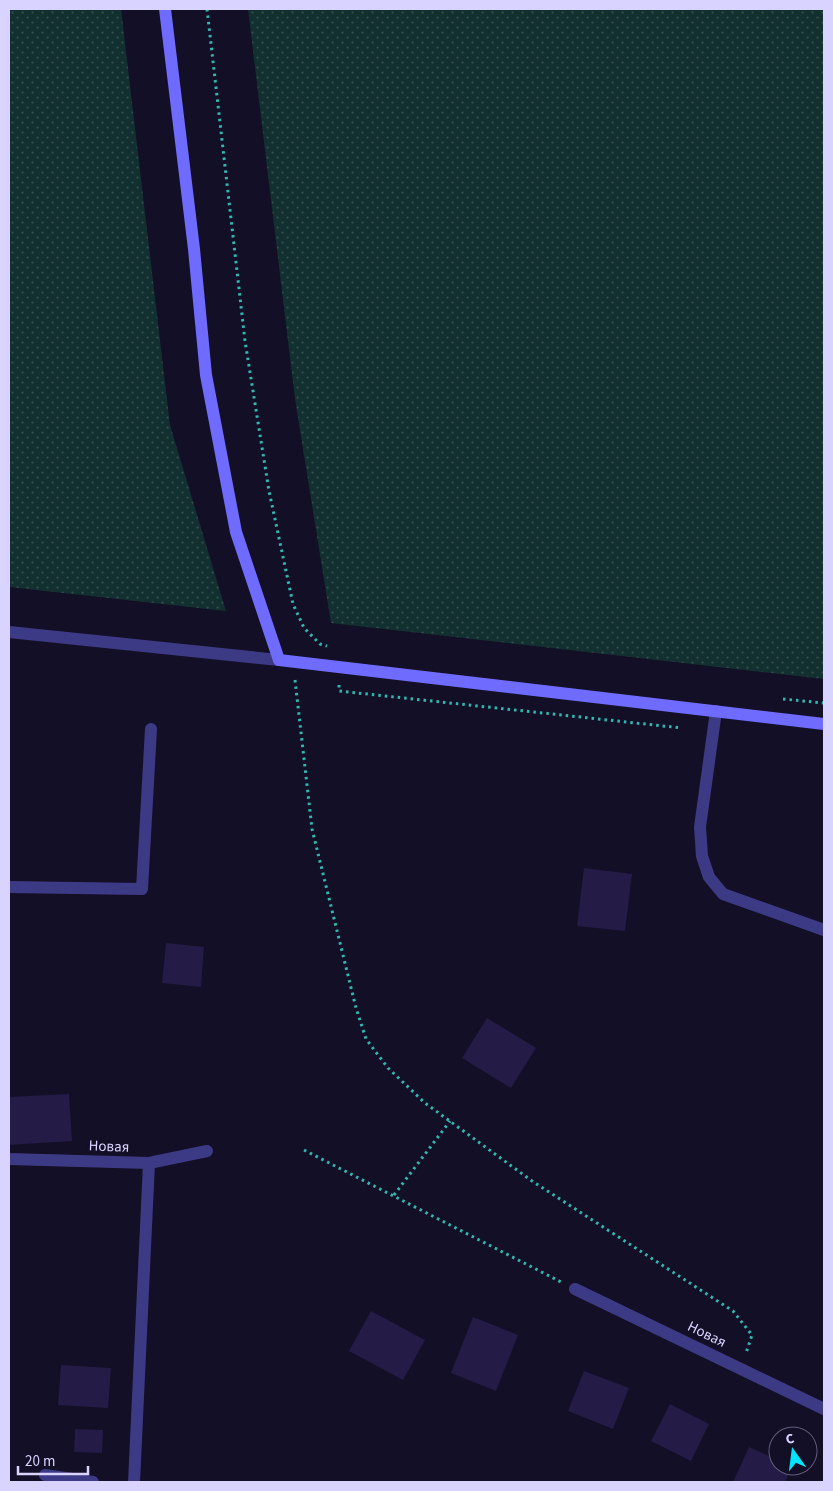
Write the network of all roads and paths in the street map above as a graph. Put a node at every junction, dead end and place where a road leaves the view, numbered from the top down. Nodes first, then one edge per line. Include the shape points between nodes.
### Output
1 (166, 9) edge
2 (207, 9) edge
3 (9, 632) edge
4 (329, 647) dead end
5 (279, 660) junction
6 (293, 662) junction
7 (775, 698) dead end
8 (824, 704) edge
9 (716, 712) junction
10 (824, 724) edge
11 (151, 729) dead end
12 (9, 887) edge
13 (824, 930) edge
14 (450, 1121) junction
15 (304, 1150) dead end
16 (207, 1151) dead end
17 (9, 1159) edge
18 (149, 1163) junction
19 (394, 1195) junction
20 (575, 1289) joint
21 (741, 1368) junction
22 (824, 1409) edge
23 (45, 1476) dead end
24 (93, 1482) edge
25 (134, 1482) edge

1 - 5 street via 206,375 236,532
2 - 4 path via 245,341 269,491 293,604 304,628 320,644
3 - 5 street
5 - 6 street
6 - 9 street
6 - 14 path via 312,829 366,1039 388,1068 425,1103
7 - 8 path
9 - 10 street
9 - 13 street via 700,827 702,856 709,877 723,894
11 - 12 street via 142,889
14 - 19 path
14 - 21 path via 532,1181 734,1311 752,1335
15 - 19 path
16 - 18 street, Новая
17 - 18 street, Новая
18 - 25 street
19 - 20 path
20 - 21 street, Новая
21 - 22 street, Новая
23 - 24 street

